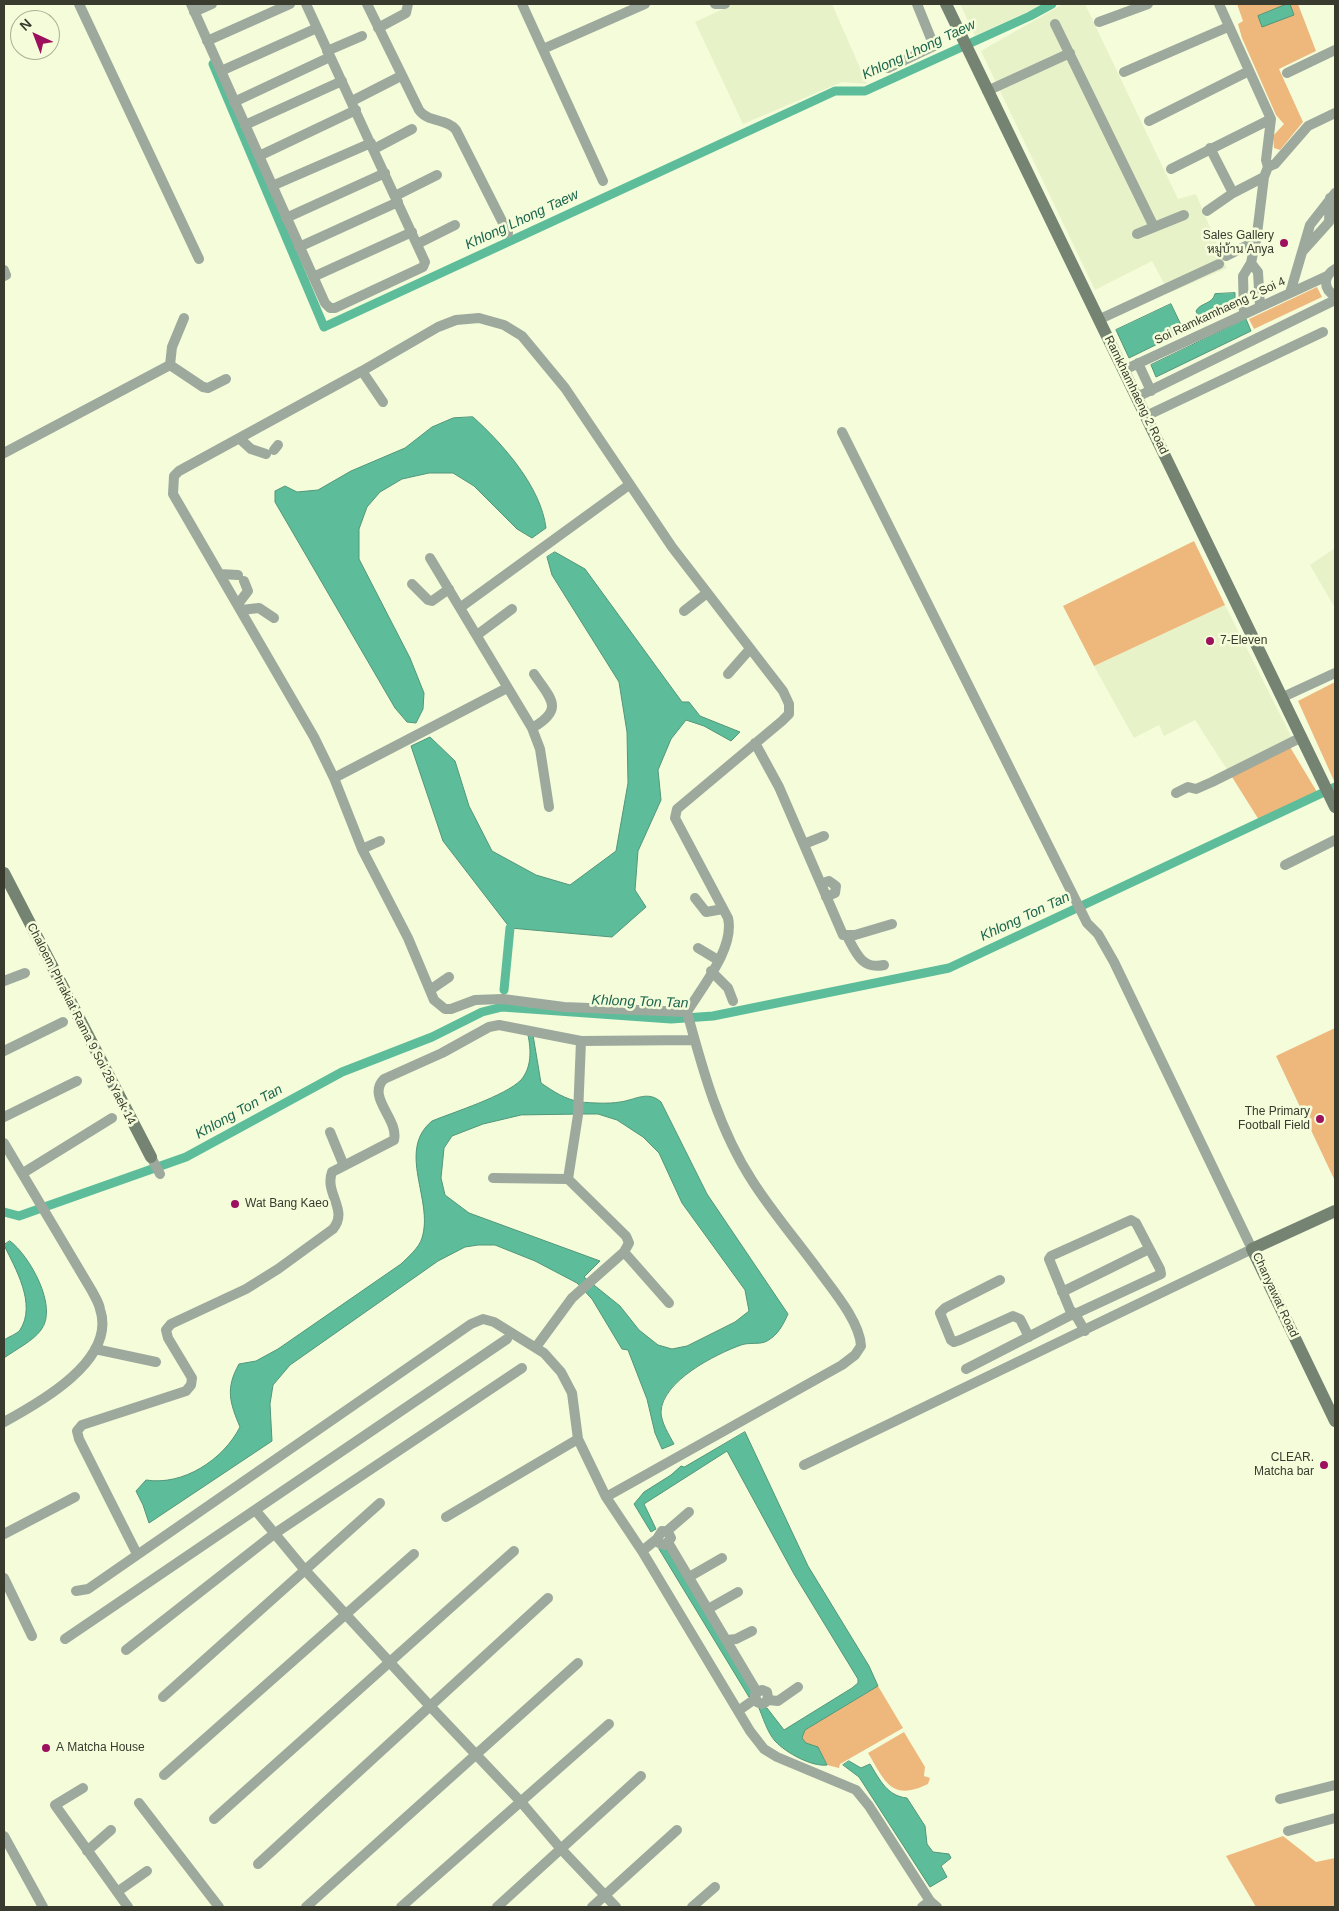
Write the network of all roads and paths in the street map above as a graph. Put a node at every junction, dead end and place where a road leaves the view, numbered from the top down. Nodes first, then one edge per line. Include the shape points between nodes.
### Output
1 (79, 4) edge
2 (212, 4) edge
3 (290, 4) edge
4 (307, 4) edge
5 (367, 4) edge
6 (408, 4) edge
7 (522, 4) edge
8 (645, 4) edge
9 (715, 4) edge
10 (724, 4) edge
11 (916, 4) edge
12 (946, 4) edge
13 (1148, 4) edge
14 (1219, 4) edge
15 (192, 8) edge
16 (1099, 22) dead end
17 (1055, 24) dead end
18 (1228, 27) junction
19 (317, 28) junction
20 (378, 28) junction
21 (362, 36) dead end
22 (208, 41) junction
23 (543, 49) junction
24 (1335, 50) edge
25 (1070, 53) junction
26 (328, 54) junction
27 (888, 68) dead end
28 (221, 71) junction
29 (1124, 72) dead end
30 (1249, 72) junction
31 (1287, 73) dead end
32 (397, 78) dead end
33 (342, 81) junction
34 (987, 91) junction
35 (234, 102) junction
36 (354, 106) junction
37 (1335, 113) edge
38 (1270, 119) junction
39 (1148, 121) dead end
40 (245, 125) junction
41 (412, 129) dead end
42 (372, 146) junction
43 (1210, 148) junction
44 (259, 156) junction
45 (1171, 168) dead end
46 (1266, 172) junction
47 (385, 173) junction
48 (437, 175) dead end
49 (603, 181) dead end
50 (272, 186) junction
51 (1233, 193) junction
52 (1333, 195) edge
53 (397, 199) junction
54 (1207, 211) dead end
55 (1184, 215) dead end
56 (286, 218) junction
57 (455, 225) dead end
58 (1154, 227) junction
59 (412, 232) junction
60 (508, 233) dead end
61 (1137, 234) dead end
62 (1256, 241) junction
63 (417, 244) junction
64 (299, 248) junction
65 (1226, 256) dead end
66 (199, 259) dead end
67 (1219, 264) dead end
68 (1251, 264) junction
69 (1335, 269) edge
70 (4, 270) edge
71 (4, 276) edge
72 (1327, 276) junction
73 (312, 277) junction
74 (1290, 293) junction
75 (1335, 296) edge
76 (1335, 300) edge
77 (1260, 307) junction
78 (1244, 314) junction
79 (184, 318) dead end
80 (1100, 319) junction
81 (1323, 332) dead end
82 (1138, 363) junction
83 (170, 364) junction
84 (1124, 370) junction
85 (362, 371) junction
86 (226, 379) dead end
87 (1151, 391) junction
88 (1137, 397) junction
89 (383, 402) dead end
90 (1146, 416) junction
91 (842, 432) dead end
92 (239, 438) junction
93 (273, 450) dead end
94 (4, 453) edge
95 (629, 486) junction
96 (430, 558) dead end
97 (220, 574) junction
98 (412, 584) dead end
99 (449, 589) junction
100 (707, 592) junction
101 (239, 607) junction
102 (460, 607) junction
103 (512, 609) dead end
104 (684, 612) dead end
105 (274, 618) dead end
106 (477, 635) junction
107 (750, 649) junction
108 (1335, 673) edge
109 (534, 674) dead end
110 (728, 674) dead end
111 (507, 688) junction
112 (1283, 697) junction
113 (532, 728) junction
114 (1302, 737) junction
115 (755, 743) junction
116 (334, 778) junction
117 (1176, 793) dead end
118 (1330, 796) edge
119 (549, 807) dead end
120 (824, 836) dead end
121 (1335, 840) edge
122 (380, 841) dead end
123 (804, 844) junction
124 (362, 849) junction
125 (1285, 865) dead end
126 (4, 873) edge
127 (695, 898) dead end
128 (723, 909) junction
129 (892, 924) dead end
130 (847, 936) junction
131 (698, 948) dead end
132 (718, 960) junction
133 (884, 965) dead end
134 (711, 971) junction
135 (25, 973) dead end
136 (449, 977) dead end
137 (4, 981) edge
138 (430, 990) junction
139 (733, 1001) dead end
140 (687, 1015) junction
141 (63, 1022) dead end
142 (693, 1037) junction
143 (581, 1041) junction
144 (4, 1051) edge
145 (77, 1081) dead end
146 (4, 1117) edge
147 (112, 1118) dead end
148 (330, 1132) dead end
149 (4, 1143) edge
150 (151, 1157) joint
151 (344, 1166) junction
152 (23, 1173) junction
153 (160, 1174) dead end
154 (492, 1178) dead end
155 (568, 1179) junction
156 (1335, 1211) edge
157 (1149, 1249) junction
158 (1252, 1249) junction
159 (624, 1252) junction
160 (1000, 1280) dead end
161 (1062, 1292) junction
162 (669, 1302) dead end
163 (1072, 1313) junction
164 (1082, 1333) junction
165 (1029, 1337) junction
166 (507, 1339) dead end
167 (536, 1347) junction
168 (95, 1349) junction
169 (156, 1362) dead end
170 (522, 1368) dead end
171 (966, 1369) dead end
172 (1335, 1421) edge
173 (4, 1422) edge
174 (578, 1439) junction
175 (804, 1464) dead end
176 (75, 1497) dead end
177 (606, 1497) junction
178 (380, 1503) dead end
179 (256, 1511) junction
180 (689, 1512) dead end
181 (446, 1517) dead end
182 (666, 1531) junction
183 (4, 1534) edge
184 (274, 1534) junction
185 (657, 1540) junction
186 (669, 1544) junction
187 (642, 1550) junction
188 (514, 1551) dead end
189 (137, 1554) junction
190 (414, 1554) dead end
191 (722, 1558) dead end
192 (304, 1569) junction
193 (689, 1577) junction
194 (4, 1578) edge
195 (76, 1591) dead end
196 (738, 1592) dead end
197 (548, 1598) dead end
198 (708, 1609) junction
199 (347, 1614) junction
200 (752, 1632) dead end
201 (32, 1636) dead end
202 (65, 1638) dead end
203 (727, 1640) junction
204 (126, 1650) dead end
205 (389, 1661) junction
206 (578, 1662) dead end
207 (798, 1687) dead end
208 (756, 1696) junction
209 (162, 1697) dead end
210 (429, 1706) junction
211 (738, 1711) junction
212 (609, 1724) dead end
213 (476, 1753) junction
214 (164, 1776) dead end
215 (641, 1776) dead end
216 (1335, 1785) edge
217 (83, 1788) dead end
218 (1280, 1799) dead end
219 (521, 1802) junction
220 (139, 1804) dead end
221 (1335, 1818) edge
222 (214, 1819) dead end
223 (111, 1830) dead end
224 (677, 1830) dead end
225 (1288, 1831) dead end
226 (4, 1836) edge
227 (561, 1849) junction
228 (87, 1851) junction
229 (258, 1864) dead end
230 (146, 1871) dead end
231 (715, 1887) dead end
232 (117, 1892) junction
233 (605, 1895) junction
234 (929, 1905) edge
235 (43, 1907) edge
236 (128, 1907) edge
237 (219, 1907) edge
238 (306, 1907) edge
239 (402, 1907) edge
240 (498, 1907) edge
241 (592, 1907) edge
242 (616, 1907) edge
243 (692, 1907) edge

1 - 66 street
2 - 15 street
3 - 22 street
4 - 19 street
5 - 20 street
6 - 20 street via 406,13
7 - 23 street
8 - 23 street
9 - 10 street
11 - 27 street via 934,46
12 - 34 main road, Ramkhamhaeng 2 Road
13 - 16 street
14 - 18 street
15 - 22 street
17 - 25 street
18 - 29 street
18 - 30 street
19 - 26 street
19 - 28 street
20 - 60 street via 422,114 456,130
21 - 26 street
22 - 28 street
23 - 49 street
24 - 31 street
25 - 34 street
25 - 58 street
26 - 33 street
26 - 35 street
28 - 35 street
30 - 38 street
30 - 39 street
32 - 36 street
33 - 36 street
33 - 40 street
34 - 80 main road, Ramkhamhaeng 2 Road
35 - 40 street
36 - 42 street
36 - 44 street
37 - 46 street via 1308,126
38 - 43 street
38 - 46 street
40 - 44 street
41 - 42 street
42 - 47 street
42 - 50 street
43 - 45 street
43 - 51 street
44 - 50 street
46 - 51 street
46 - 62 street
47 - 53 street
47 - 56 street
48 - 53 street
50 - 56 street
51 - 54 street
52 - 74 street via 1329,222 1302,252
53 - 59 street
53 - 64 street
55 - 58 street
56 - 64 street
57 - 63 street
58 - 61 street
59 - 63 street
59 - 73 street
62 - 65 street
62 - 68 street
63 - 73 street via 424,258 423,267 335,308 325,303
64 - 73 street
67 - 80 street
68 - 77 street via 1258,272
68 - 78 street via 1243,276
69 - 72 street, Soi Ramkamhaeng 2 Soi 4
70 - 71 street
72 - 74 street, Soi Ramkamhaeng 2 Soi 4
72 - 75 street via 1326,287
74 - 77 street, Soi Ramkamhaeng 2 Soi 4
76 - 87 street
77 - 78 street, Soi Ramkamhaeng 2 Soi 4
78 - 82 street, Soi Ramkamhaeng 2 Soi 4
79 - 83 street via 172,347
80 - 84 main road, Ramkhamhaeng 2 Road
81 - 90 street
82 - 84 street, Soi Ramkamhaeng 2 Soi 4
82 - 87 street
83 - 86 street via 208,388
83 - 94 street
84 - 88 main road, Ramkhamhaeng 2 Road
85 - 89 street
85 - 92 street
85 - 95 street via 456,320 478,318 504,325 522,336 553,372
87 - 88 street
88 - 90 main road, Ramkhamhaeng 2 Road
90 - 112 main road, Ramkhamhaeng 2 Road
91 - 158 street via 1087,923 1098,934 1114,962
92 - 93 street via 251,449
92 - 97 street via 179,471 172,486 173,494
95 - 100 street
95 - 102 street
96 - 99 street
97 - 101 street
97 - 101 street via 241,578 248,591
98 - 99 street via 432,601
99 - 102 street
100 - 104 street
100 - 107 street
101 - 105 street via 259,608
101 - 116 street
102 - 106 street
103 - 106 street
106 - 111 street
107 - 110 street
107 - 115 street via 789,704 789,714
108 - 112 street
109 - 113 street via 551,700 552,708 546,720
111 - 113 street
111 - 116 street
112 - 114 main road, Ramkhamhaeng 2 Road
113 - 119 street via 540,749
114 - 117 street via 1212,782 1196,788 1188,786
114 - 118 main road, Ramkhamhaeng 2 Road
115 - 123 street via 779,786
115 - 128 street via 682,803 675,818
116 - 124 street
120 - 123 street
121 - 125 street
122 - 124 street
123 - 130 street via 842,932
124 - 138 street via 408,938
126 - 150 main road, Chaloem Phrakiat Rama 9 Soi 28 Yaek 14
127 - 128 street via 706,912
128 - 132 street via 730,928
129 - 130 street
130 - 133 street via 863,963
131 - 132 street
132 - 134 street
134 - 139 street via 728,988
134 - 140 street
135 - 137 street
136 - 138 street
138 - 140 street via 440,1007 445,1009 475,1000 503,999 564,1007
140 - 142 street
141 - 144 street
142 - 143 street
142 - 177 street via 707,1086 736,1152 752,1181 859,1331 861,1346 842,1364
143 - 151 street via 499,1025 384,1078 378,1084 377,1092 396,1131 394,1140
143 - 155 street via 578,1115
145 - 146 street
147 - 152 street
148 - 151 street
149 - 152 street
150 - 153 street, Chaloem Phrakiat Rama 9 Soi 28 Yaek 14
151 - 189 street via 332,1172 330,1178 340,1213 339,1222 333,1229 254,1284 178,1320 166,1330 192,1378 186,1391 82,1425 78,1431 79,1440
152 - 168 street via 101,1310 101,1330
154 - 155 street
155 - 159 street via 626,1236 629,1243
156 - 158 main road, Chanyawat Road
157 - 161 street
157 - 161 street via 1136,1223 1131,1220 1051,1256 1049,1262
157 - 163 street via 1161,1274
158 - 164 street
158 - 172 main road, Chanyawat Road
159 - 162 street
159 - 167 street via 582,1287
160 - 165 street via 944,1308 940,1313 951,1340 960,1340 1013,1316 1020,1319
161 - 163 street
163 - 164 street
163 - 165 street
164 - 175 street
165 - 171 street
166 - 179 street
167 - 174 street via 567,1380 572,1393
167 - 189 street via 494,1322 483,1319 470,1324
168 - 169 street
168 - 173 street via 89,1359 47,1398
170 - 184 street
174 - 177 street
174 - 181 street
176 - 183 street
177 - 187 street
178 - 192 street
179 - 184 street
179 - 202 street
180 - 182 street
182 - 185 street via 659,1533
182 - 186 street via 672,1538
184 - 192 street
184 - 204 street
185 - 186 street via 662,1545
185 - 187 street
186 - 193 street
187 - 211 street
188 - 205 street
189 - 195 street via 88,1589
190 - 199 street
191 - 193 street
192 - 199 street
192 - 209 street
193 - 198 street
194 - 201 street
196 - 198 street
197 - 210 street
198 - 203 street
199 - 205 street
199 - 214 street
200 - 203 street
203 - 208 street
205 - 210 street
205 - 222 street
206 - 213 street
207 - 208 street via 778,1701 768,1700 764,1690
208 - 211 street
210 - 213 street
210 - 229 street
211 - 234 street via 764,1749 856,1790 870,1806
212 - 219 street
213 - 219 street
213 - 238 street
215 - 227 street
216 - 218 street
217 - 228 street via 55,1805
219 - 227 street
219 - 239 street
220 - 237 street
221 - 225 street
223 - 228 street
224 - 233 street
226 - 235 street
227 - 233 street
227 - 240 street
228 - 232 street
230 - 232 street
231 - 243 street
232 - 236 street
233 - 241 street
233 - 242 street

